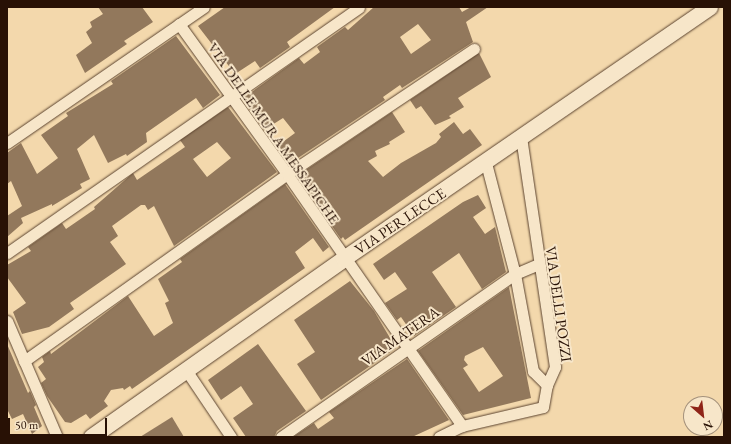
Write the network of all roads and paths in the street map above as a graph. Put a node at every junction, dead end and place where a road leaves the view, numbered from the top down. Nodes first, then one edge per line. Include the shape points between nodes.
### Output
1 (204, 7) edge
2 (359, 7) edge
3 (710, 7) edge
4 (180, 24) junction
5 (474, 49) dead end
6 (231, 96) junction
7 (521, 136) junction
8 (7, 143) edge
9 (486, 163) junction
10 (287, 174) junction
11 (7, 253) edge
12 (344, 259) junction
13 (539, 264) junction
14 (515, 274) junction
15 (7, 321) edge
16 (408, 348) junction
17 (24, 361) junction
18 (186, 370) junction
19 (547, 385) junction
20 (462, 426) junction
21 (57, 437) edge
22 (92, 437) edge
23 (231, 437) edge
24 (281, 437) edge
25 (439, 437) edge

1 - 4 street
2 - 6 street
3 - 7 street, VIA PER LECCE
4 - 6 street, VIA DELLE MURA MESSAPICHE
4 - 8 street
5 - 10 street
6 - 10 street, VIA DELLE MURA MESSAPICHE
6 - 11 street
7 - 9 street, VIA PER LECCE
7 - 13 street, VIA DELLI POZZI
9 - 12 street, VIA PER LECCE
9 - 14 street
10 - 12 street, VIA DELLE MURA MESSAPICHE
10 - 17 street
12 - 16 street, VIA DELLE MURA MESSAPICHE
12 - 18 street, VIA PER LECCE
13 - 14 street, VIA MATERA
13 - 19 street, VIA DELLI POZZI via 555,367
14 - 16 street, VIA MATERA
14 - 19 street via 533,370
15 - 17 street
16 - 20 street, VIA DELLE MURA MESSAPICHE
16 - 24 street, VIA MATERA
17 - 21 street
18 - 22 street, VIA PER LECCE
18 - 23 street
19 - 20 street, VIA DELLI POZZI via 543,407
20 - 25 street

